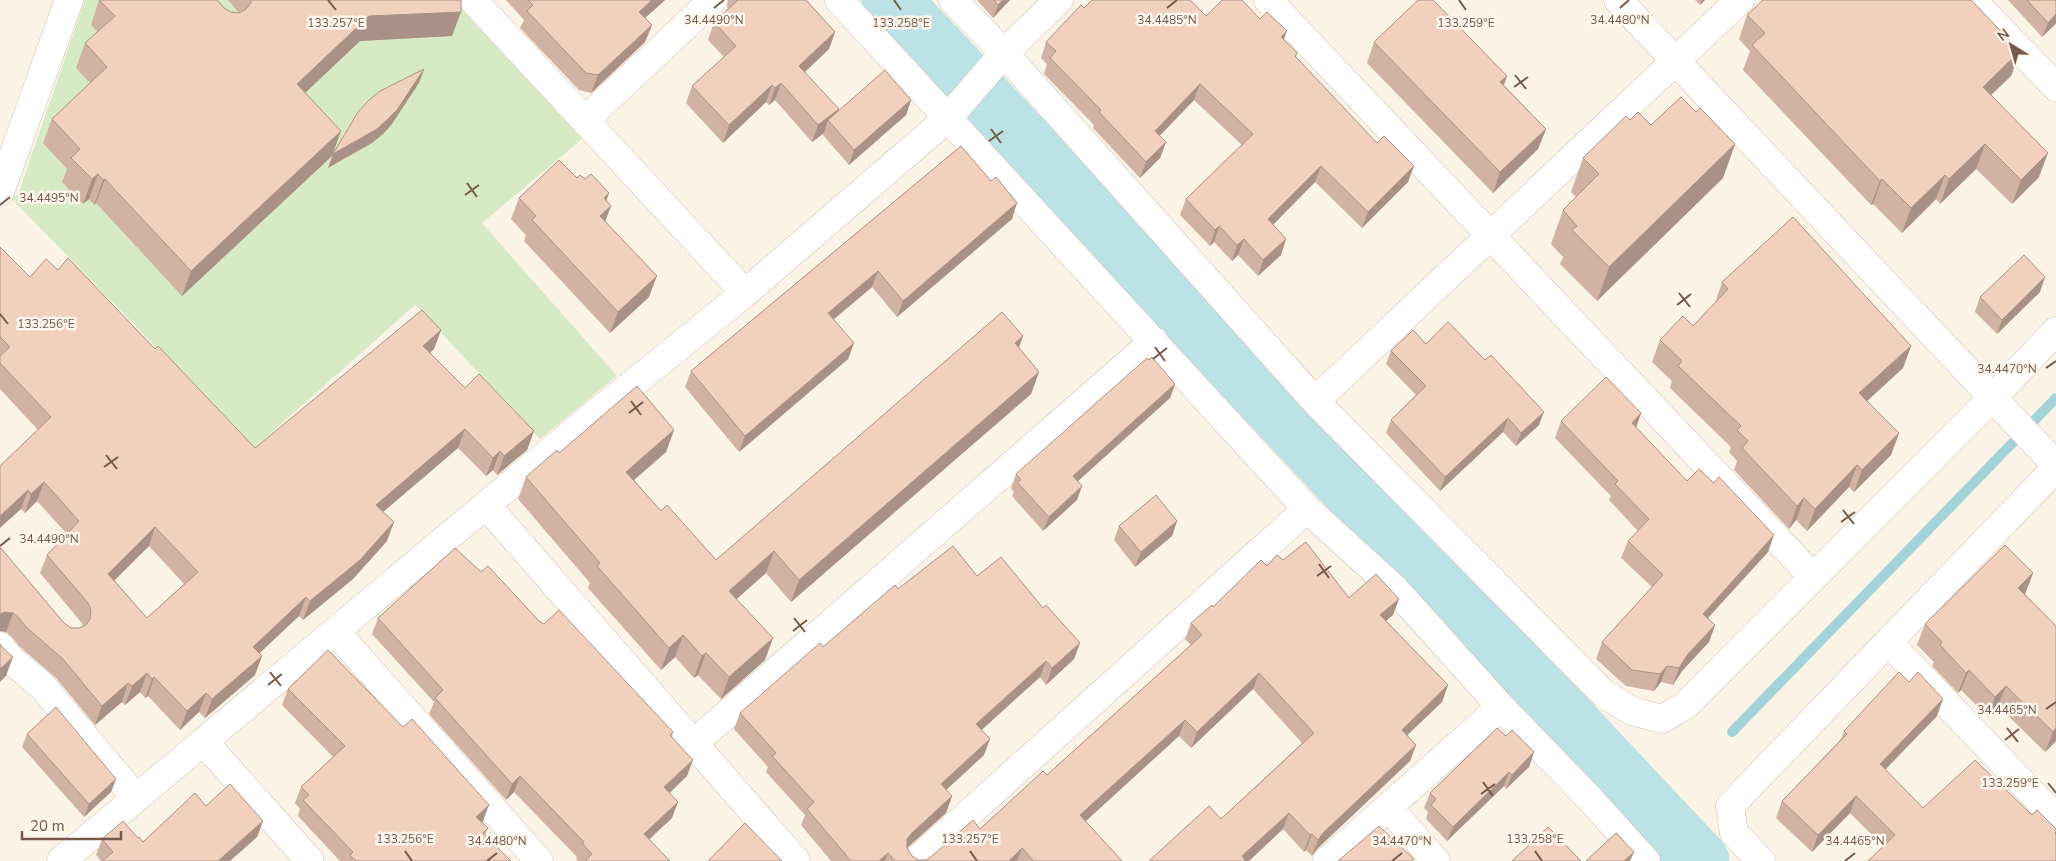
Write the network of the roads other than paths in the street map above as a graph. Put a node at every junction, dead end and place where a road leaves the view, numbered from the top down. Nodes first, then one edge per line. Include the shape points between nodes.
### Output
1 (68, 0) edge
2 (473, 0) edge
3 (713, 0) edge
4 (839, 0) edge
5 (953, 0) edge
6 (1059, 0) edge
7 (1268, 0) edge
8 (1618, 0) edge
9 (1740, 0) edge
10 (1972, 0) edge
11 (1004, 53) junction
12 (1676, 61) junction
13 (2056, 87) edge
14 (948, 118) junction
15 (585, 120) junction
16 (0, 192) edge
17 (1490, 236) junction
18 (745, 293) junction
19 (2056, 331) edge
20 (1154, 341) junction
21 (1315, 400) junction
22 (2001, 407) junction
23 (2052, 462) edge
24 (486, 505) junction
25 (1307, 509) junction
26 (1813, 577) junction
27 (335, 631) junction
28 (1889, 643) junction
29 (0, 646) edge
30 (1502, 707) junction
31 (204, 742) junction
32 (694, 743) junction
33 (136, 798) junction
34 (1389, 808) junction
35 (2056, 818) edge
36 (61, 861) edge
37 (310, 861) edge
38 (539, 861) edge
39 (796, 861) edge
40 (916, 861) edge
41 (1327, 861) edge
42 (1436, 861) edge
43 (1646, 861) edge
44 (1761, 861) edge

1 - 16 street
2 - 15 street
3 - 15 street
4 - 14 street
5 - 11 street
6 - 11 street
7 - 17 street
8 - 12 street
9 - 12 street
10 - 13 street
11 - 14 street
11 - 21 street
12 - 17 street
12 - 22 street
14 - 18 street
14 - 20 street
15 - 18 street
17 - 21 street
17 - 26 street
18 - 24 street
19 - 22 street
20 - 25 street
20 - 32 street
21 - 26 street via 1603,694 1632,711 1662,719 1686,705
22 - 23 street
22 - 26 street
23 - 28 street
24 - 27 street
24 - 32 street
25 - 30 street via 1394,589
25 - 40 street
27 - 31 street
27 - 38 street
28 - 35 street
28 - 44 street via 1730,806 1734,833
29 - 33 street via 44,688
30 - 34 street
30 - 43 street
31 - 33 street
31 - 37 street
32 - 39 street
33 - 36 street
34 - 41 street
34 - 42 street

